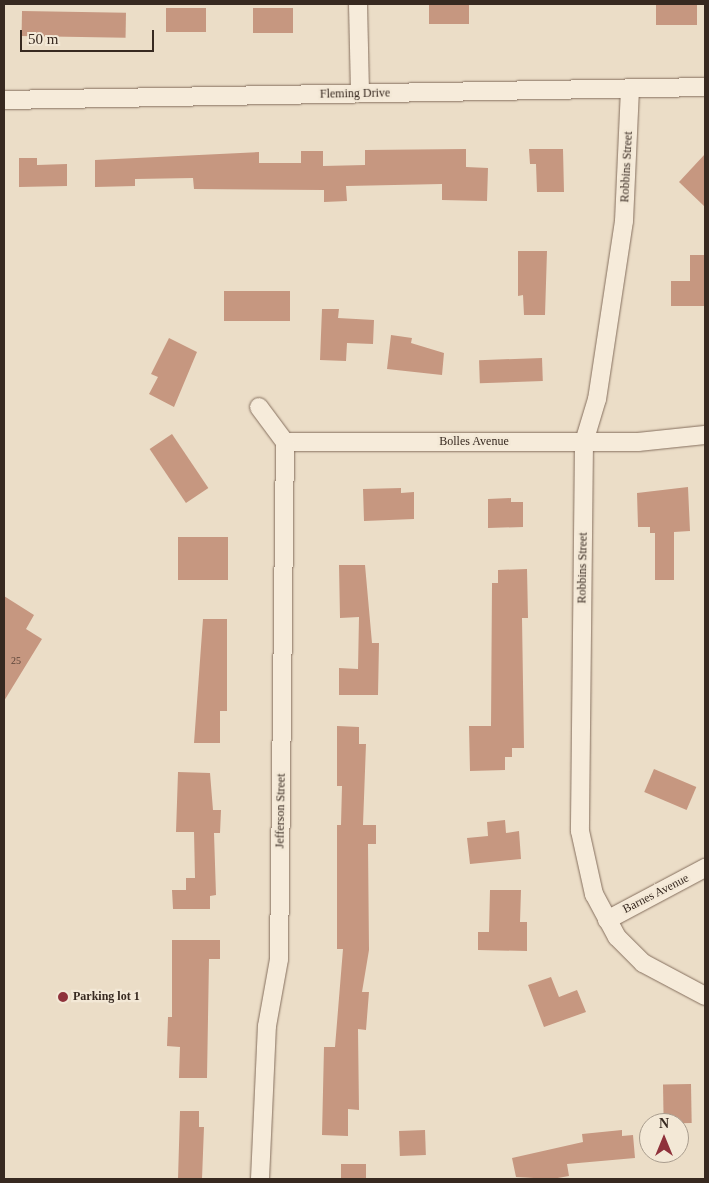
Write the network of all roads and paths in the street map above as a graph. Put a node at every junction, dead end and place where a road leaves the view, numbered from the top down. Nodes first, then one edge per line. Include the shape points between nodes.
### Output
1 (358, 4) edge
2 (705, 87) edge
3 (630, 89) junction
4 (360, 94) junction
5 (4, 100) edge
6 (259, 407) dead end
7 (705, 435) edge
8 (285, 442) junction
9 (584, 442) junction
10 (705, 868) edge
11 (607, 920) junction
12 (705, 996) edge
13 (260, 1179) edge

1 - 4 street
2 - 3 street, Fleming Drive
3 - 4 street, Fleming Drive
3 - 9 street, Robbins Street via 624,221 596,399
4 - 5 street, Fleming Drive
6 - 8 street
7 - 9 street, Bolles Avenue
8 - 9 street, Bolles Avenue
8 - 13 street, Jefferson Street via 279,960 266,1033
9 - 11 street, Robbins Street via 580,831 587,874
10 - 11 street, Barnes Avenue
11 - 12 street, Robbins Street via 617,937 643,963

